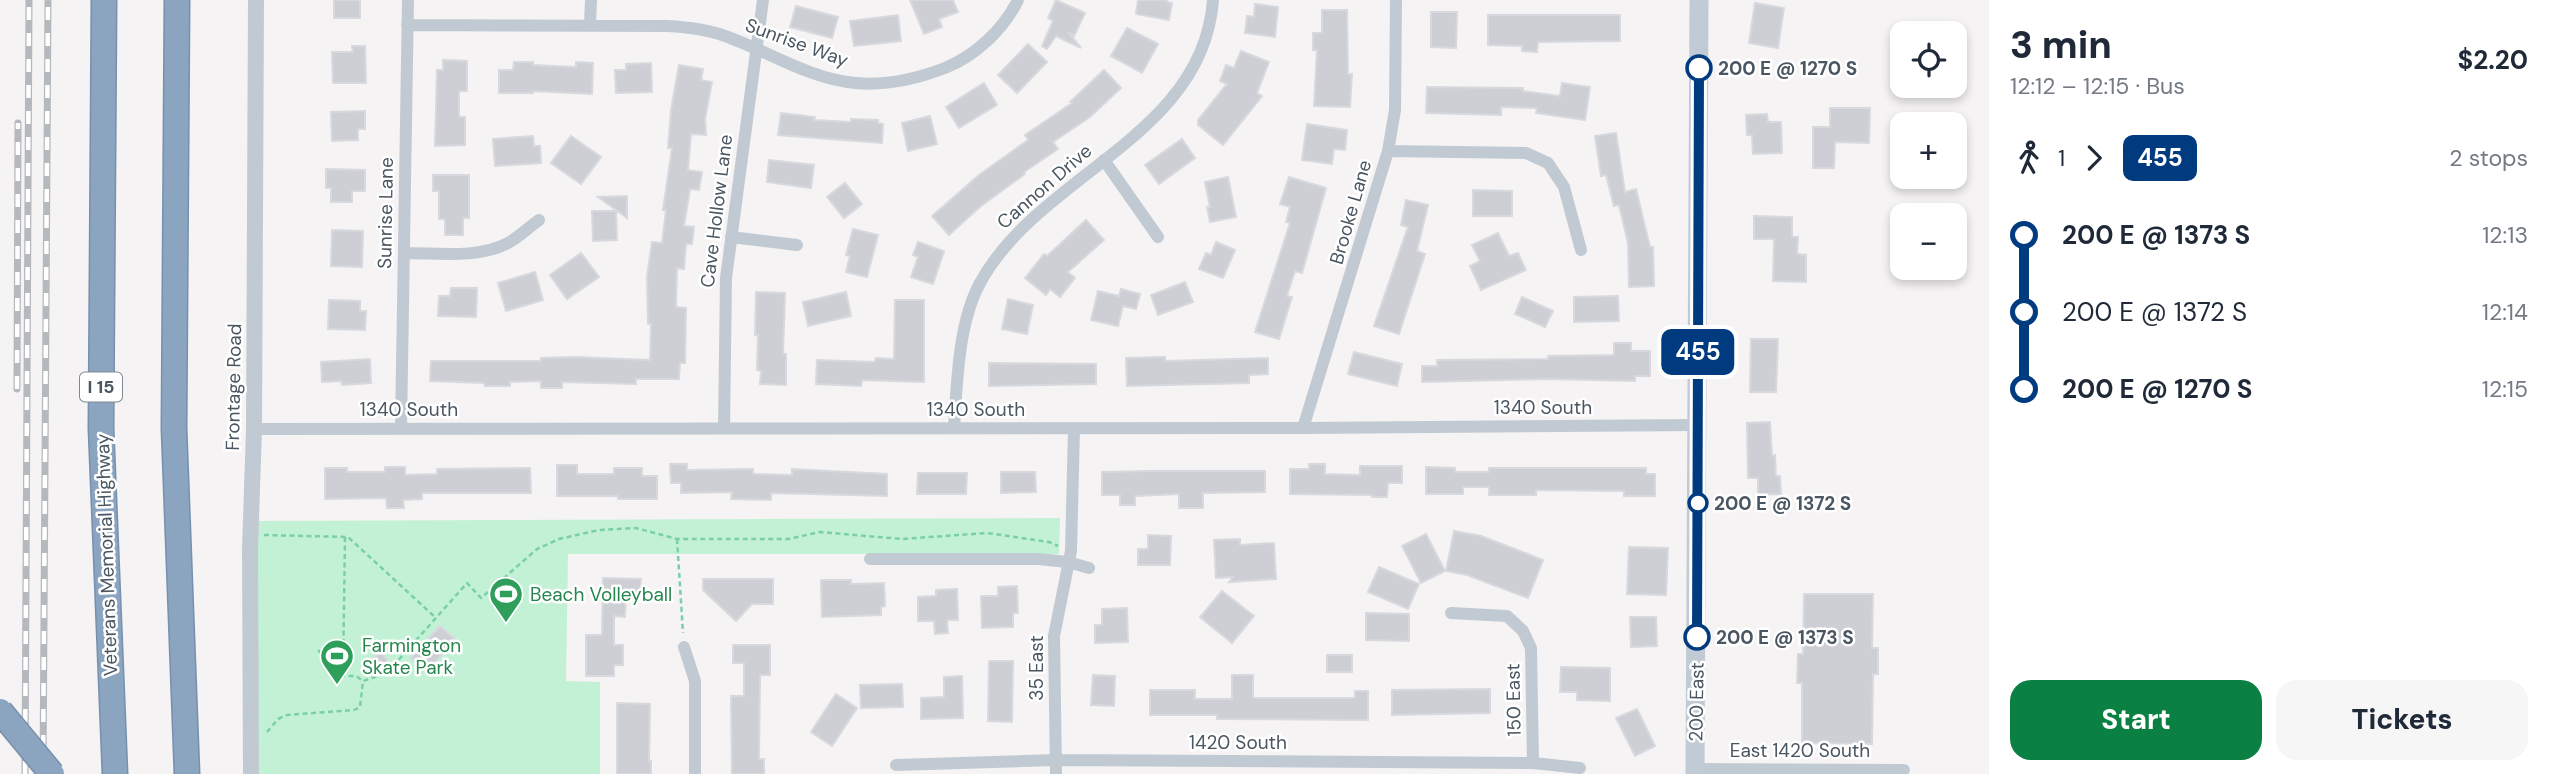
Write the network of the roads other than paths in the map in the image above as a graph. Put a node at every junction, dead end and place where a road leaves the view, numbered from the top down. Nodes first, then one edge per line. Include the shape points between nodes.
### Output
1 (104, 0) edge
2 (177, 0) edge
3 (256, 0) edge
4 (408, 0) edge
5 (592, 0) edge
6 (763, 0) edge
7 (1018, 0) edge
8 (1213, 0) edge
9 (1396, 0) edge
10 (1699, 0) edge
11 (407, 25) junction
12 (590, 25) junction
13 (756, 50) junction
14 (1388, 151) junction
15 (1104, 160) junction
16 (539, 219) dead end
17 (731, 237) junction
18 (1157, 237) dead end
19 (796, 245) dead end
20 (1581, 250) dead end
21 (404, 253) junction
22 (1698, 425) junction
23 (401, 428) junction
24 (724, 428) junction
25 (954, 428) junction
26 (1074, 428) junction
27 (1303, 428) junction
28 (254, 429) junction
29 (1069, 557) junction
30 (870, 559) dead end
31 (1089, 568) dead end
32 (1451, 613) dead end
33 (684, 646) road end
34 (0, 711) edge
35 (1056, 760) junction
36 (1533, 763) junction
37 (896, 765) dead end
38 (1580, 768) dead end
39 (1904, 770) dead end
40 (1695, 772) edge
41 (52, 774) edge
42 (115, 774) edge
43 (187, 774) edge
44 (251, 774) edge
45 (695, 774) edge
46 (1056, 774) edge

1 - 42 highway, Veterans Memorial Highway / I 15 via 101,428
2 - 43 highway via 174,428
3 - 28 street, Frontage Road
4 - 11 street, Sunrise Lane
5 - 12 street
6 - 13 street, Cave Hollow Lane
7 - 13 street, Sunrise Way via 973,53 927,74 891,83 833,79
8 - 15 street, Cannon Drive via 1205,41 1179,91
9 - 14 street, Brooke Lane via 1395,110
10 - 22 main road, 200 East
11 - 12 street, Sunrise Way
11 - 21 street, Sunrise Lane
12 - 13 street, Sunrise Way via 696,28
13 - 17 street, Cave Hollow Lane
14 - 20 street via 1526,153 1548,163 1564,187
14 - 27 street, Brooke Lane
15 - 18 street
15 - 25 street, Cannon Drive via 1004,246 979,284 960,356
16 - 21 street via 508,243 489,250
17 - 19 street
17 - 24 street, Cave Hollow Lane
21 - 23 street, Sunrise Lane
22 - 27 street, 1340 South
22 - 40 main road, 200 East
23 - 24 street, 1340 South
23 - 28 street, 1340 South
24 - 25 street, 1340 South
25 - 26 street, 1340 South
26 - 27 street, 1340 South
26 - 29 street, 35 East
28 - 44 street, Frontage Road
29 - 30 street
29 - 31 street
29 - 35 street, 35 East via 1054,636
32 - 36 street, 150 East via 1507,616 1523,631 1531,648
33 - 45 street via 695,681
34 - 41 highway, bridge
35 - 36 street, 1420 South
35 - 37 street, 1420 South
35 - 46 street, 35 East
36 - 38 street, 1420 South
39 - 40 street, East 1420 South

